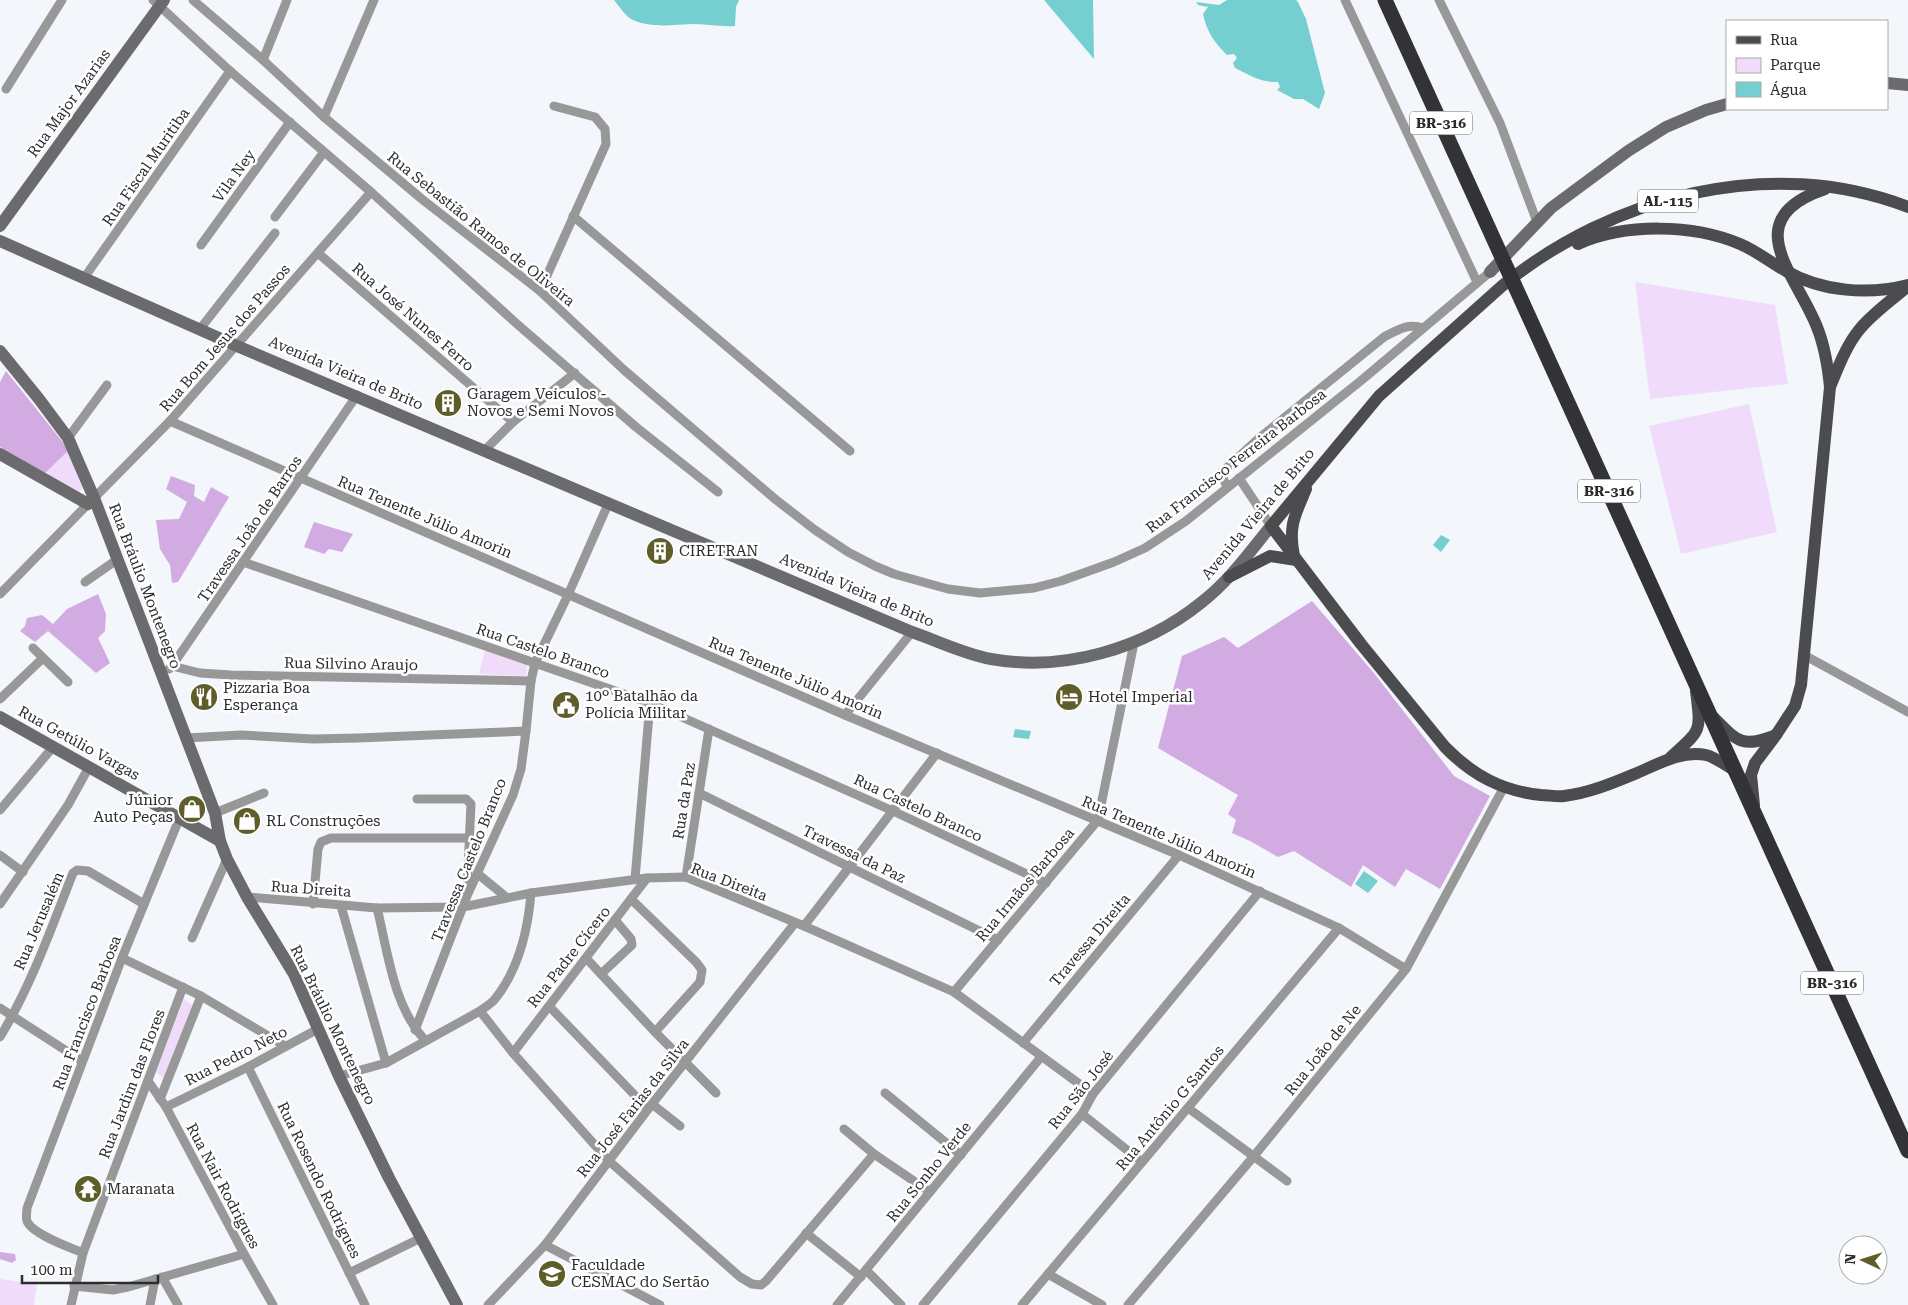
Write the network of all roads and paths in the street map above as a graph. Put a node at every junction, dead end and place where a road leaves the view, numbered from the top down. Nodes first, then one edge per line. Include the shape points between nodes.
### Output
1 (62, 0) edge
2 (193, 0) edge
3 (287, 0) edge
4 (374, 0) edge
5 (1345, 0) edge
6 (1385, 0) edge
7 (1439, 0) edge
8 (159, 2) edge
9 (263, 60) junction
10 (230, 71) junction
11 (1888, 83) edge
12 (1908, 85) edge
13 (6, 89) dead end
14 (1726, 104) edge
15 (554, 106) dead end
16 (324, 117) junction
17 (290, 122) junction
18 (324, 152) junction
19 (1832, 187) junction
20 (371, 192) junction
21 (1891, 200) junction
22 (1908, 207) edge
23 (573, 216) junction
24 (275, 217) dead end
25 (1908, 218) edge
26 (1537, 222) junction
27 (0, 226) edge
28 (275, 233) dead end
29 (0, 241) edge
30 (201, 245) dead end
31 (318, 254) junction
32 (1490, 272) joint
33 (1519, 272) junction
34 (1788, 272) junction
35 (84, 278) junction
36 (1477, 282) junction
37 (1908, 286) edge
38 (540, 291) junction
39 (1423, 328) junction
40 (200, 329) junction
41 (238, 346) junction
42 (0, 351) edge
43 (575, 373) junction
44 (107, 385) dead end
45 (1830, 387) junction
46 (357, 395) junction
47 (170, 421) junction
48 (513, 422) junction
49 (68, 438) junction
50 (485, 450) junction
51 (850, 451) dead end
52 (0, 454) edge
53 (1311, 477) junction
54 (301, 478) junction
55 (1239, 478) junction
56 (1227, 487) junction
57 (718, 492) dead end
58 (91, 501) junction
59 (609, 502) junction
60 (1271, 526) junction
61 (848, 552) joint
62 (118, 559) junction
63 (1296, 560) junction
64 (243, 562) junction
65 (1229, 577) junction
66 (86, 582) dead end
67 (0, 594) edge
68 (568, 595) junction
69 (912, 632) junction
70 (1134, 643) junction
71 (33, 648) dead end
72 (1804, 655) junction
73 (43, 658) junction
74 (535, 663) junction
75 (172, 666) junction
76 (162, 674) junction
77 (68, 682) dead end
78 (530, 682) junction
79 (1696, 682) junction
80 (0, 699) edge
81 (650, 703) junction
82 (1908, 712) edge
83 (845, 715) junction
84 (1711, 715) junction
85 (0, 717) edge
86 (709, 729) junction
87 (526, 731) junction
88 (1776, 735) junction
89 (186, 738) junction
90 (53, 747) junction
91 (937, 753) junction
92 (1670, 759) junction
93 (89, 767) junction
94 (1736, 771) junction
95 (1504, 787) junction
96 (264, 793) dead end
97 (699, 793) junction
98 (417, 799) dead end
99 (0, 810) edge
100 (893, 811) junction
101 (215, 813) junction
102 (1755, 815) junction
103 (180, 817) junction
104 (1098, 820) junction
105 (469, 838) junction
106 (220, 841) junction
107 (0, 854) edge
108 (1179, 855) junction
109 (227, 859) junction
110 (849, 868) junction
111 (23, 872) junction
112 (478, 874) junction
113 (686, 877) junction
114 (647, 878) junction
115 (635, 879) junction
116 (1046, 883) junction
117 (1260, 891) junction
118 (531, 893) junction
119 (467, 896) junction
120 (506, 897) junction
121 (247, 898) junction
122 (631, 899) junction
123 (0, 904) edge
124 (144, 904) junction
125 (313, 904) junction
126 (341, 906) junction
127 (376, 908) junction
128 (464, 908) junction
129 (615, 920) junction
130 (800, 925) junction
131 (1339, 928) junction
132 (192, 938) dead end
133 (998, 940) junction
134 (122, 958) junction
135 (586, 958) junction
136 (1406, 969) junction
137 (601, 974) junction
138 (183, 987) junction
139 (954, 992) junction
140 (201, 996) junction
141 (549, 1006) junction
142 (0, 1008) edge
143 (480, 1011) junction
144 (13, 1015) junction
145 (318, 1029) junction
146 (415, 1030) junction
147 (655, 1032) junction
148 (0, 1037) edge
149 (425, 1040) junction
150 (1023, 1043) junction
151 (285, 1046) junction
152 (513, 1053) junction
153 (1041, 1057) junction
154 (82, 1061) junction
155 (685, 1062) junction
156 (386, 1063) junction
157 (248, 1067) junction
158 (339, 1076) junction
159 (148, 1081) junction
160 (716, 1093) dead end
161 (885, 1093) dead end
162 (1093, 1094) junction
163 (160, 1100) junction
164 (166, 1107) junction
165 (650, 1107) junction
166 (1188, 1108) junction
167 (1082, 1114) junction
168 (680, 1126) dead end
169 (844, 1129) dead end
170 (1908, 1151) edge
171 (874, 1154) junction
172 (961, 1154) junction
173 (1254, 1156) junction
174 (609, 1161) junction
175 (1142, 1162) junction
176 (1287, 1182) dead end
177 (930, 1192) junction
178 (806, 1233) junction
179 (421, 1238) junction
180 (545, 1245) junction
181 (83, 1253) junction
182 (244, 1254) junction
183 (349, 1273) junction
184 (864, 1274) junction
185 (1048, 1274) junction
186 (159, 1278) junction
187 (74, 1286) junction
188 (70, 1305) edge
189 (150, 1305) edge
190 (178, 1305) edge
191 (273, 1305) edge
192 (364, 1305) edge
193 (457, 1305) edge
194 (488, 1305) edge
195 (660, 1305) edge
196 (837, 1305) edge
197 (901, 1305) edge
198 (923, 1305) edge
199 (1022, 1305) edge
200 (1102, 1305) edge
201 (1128, 1305) edge

1 - 13 street
2 - 9 street, Rua Sebastião Ramos de Oliveira
3 - 9 street
4 - 16 street
5 - 36 street
6 - 79 highway, BR-316
7 - 26 street via 1500,122
8 - 10 street
8 - 27 street, Rua Major Azarias
9 - 16 street, Rua Sebastião Ramos de Oliveira
10 - 17 street
10 - 35 street, Rua Fiscal Muritiba
11 - 12 street
14 - 26 street via 1666,127 1628,151
15 - 23 street via 595,117 605,128 606,144
16 - 38 street, Rua Sebastião Ramos de Oliveira via 422,200
17 - 18 street
17 - 30 street, Vila Ney
18 - 20 street
18 - 24 street
19 - 21 main road, AL-115
19 - 33 main road, AL-115 via 1770,183 1696,192 1614,217 1572,238
19 - 34 main road via 1796,202 1778,226 1777,239
20 - 31 street, Rua Bom Jesus dos Passos
20 - 43 street
21 - 22 main road, AL-115
21 - 25 main road
23 - 38 street
23 - 51 street
26 - 32 street
28 - 40 street
29 - 35 street, Avenida Vieira de Brito
31 - 41 street, Rua Bom Jesus dos Passos
31 - 48 street, Rua José Nunes Ferro
32 - 36 street, Rua Francisco Ferreira Barbosa
33 - 34 main road via 1592,238 1640,228 1721,236
33 - 53 main road, Avenida Vieira de Brito via 1379,396
34 - 37 main road via 1805,280 1843,289
34 - 45 main road via 1817,327 1827,359
35 - 40 street, Avenida Vieira de Brito
36 - 39 street, Rua Francisco Ferreira Barbosa
37 - 45 main road via 1858,331
38 - 61 street, Rua Sebastião Ramos de Oliveira via 624,370 760,486
39 - 55 street, Rua Francisco Ferreira Barbosa
39 - 56 street via 1403,327 1384,337 1272,427 1221,473
40 - 41 street, Avenida Vieira de Brito
41 - 46 street, Avenida Vieira de Brito
41 - 47 street, Rua Bom Jesus dos Passos
42 - 49 street, Rua Bráulio Montenegro
43 - 48 street
43 - 57 street
44 - 49 street
45 - 72 main road
46 - 50 street, Avenida Vieira de Brito
46 - 54 street, Travessa João de Barros
47 - 54 street, Rua Tenente Júlio Amorin
47 - 58 street, Rua Bom Jesus dos Passos
48 - 50 street
49 - 58 street, Rua Bráulio Montenegro
50 - 59 street, Avenida Vieira de Brito
52 - 58 street
53 - 60 main road, Avenida Vieira de Brito
53 - 63 main road via 1292,523
54 - 64 street, Travessa João de Barros
54 - 68 street, Rua Tenente Júlio Amorin
55 - 56 street, Rua Francisco Ferreira Barbosa
55 - 60 street
56 - 61 street, Rua Francisco Ferreira Barbosa via 1145,548 1034,588 980,593 948,589 894,574
58 - 62 street, Rua Bráulio Montenegro
58 - 67 street, Rua Bom Jesus dos Passos
59 - 68 street, Travessa Castelo Branco
59 - 69 street, Avenida Vieira de Brito
60 - 63 main road
60 - 65 street, Avenida Vieira de Brito
62 - 66 street
62 - 76 street, Rua Bráulio Montenegro
63 - 65 main road via 1270,556
63 - 95 main road via 1445,747 1476,775
64 - 74 street, Rua Castelo Branco
64 - 75 street, Travessa João de Barros
65 - 70 street, Avenida Vieira de Brito via 1202,603 1172,624
68 - 74 street, Travessa Castelo Branco
68 - 83 street, Rua Tenente Júlio Amorin
69 - 70 street, Avenida Vieira de Brito via 975,655 1024,662 1084,657
69 - 83 street
70 - 104 street, Rua Irmãos Barbosa
71 - 73 street
72 - 82 street
72 - 88 main road via 1795,706
73 - 77 street
73 - 80 street
74 - 78 street, Travessa Castelo Branco
74 - 81 street, Rua Castelo Branco
75 - 76 street, Travessa João de Barros
75 - 78 street, Rua Silvino Araujo via 200,673 231,675
76 - 89 street, Rua Bráulio Montenegro
78 - 87 street, Travessa Castelo Branco
79 - 84 highway, BR-316
79 - 92 main road via 1699,726
81 - 86 street, Rua Castelo Branco
81 - 115 street
83 - 91 street, Rua Tenente Júlio Amorin
84 - 88 main road via 1741,742 1752,743
84 - 94 highway, BR-316
85 - 90 street, Rua Getúlio Vargas
86 - 97 street, Rua da Paz
86 - 100 street, Rua Castelo Branco
87 - 89 street via 313,739 241,735
87 - 112 street, Travessa Castelo Branco via 521,769 513,794
88 - 102 main road via 1755,763 1751,775
89 - 101 street, Rua Bráulio Montenegro
90 - 93 street, Rua Getúlio Vargas
90 - 99 street
91 - 100 street, Rua José Farias da Silva
91 - 104 street, Rua Tenente Júlio Amorin
92 - 94 main road via 1690,754 1707,755
92 - 95 main road via 1595,789 1562,796 1528,794
93 - 103 street, Rua Getúlio Vargas
93 - 111 street
94 - 102 highway, BR-316
95 - 136 street, Rua João de Ne
96 - 101 street
97 - 110 street, Travessa da Paz
97 - 113 street, Rua da Paz
98 - 105 street via 469,800 472,804
100 - 110 street, Rua José Farias da Silva
100 - 116 street, Rua Castelo Branco
101 - 106 street, Rua Bráulio Montenegro
102 - 170 highway, BR-316
103 - 106 street, Rua Getúlio Vargas
103 - 124 street, Rua Francisco Barbosa
104 - 108 street, Rua Tenente Júlio Amorin
104 - 116 street, Rua Irmãos Barbosa
105 - 119 street
105 - 125 street via 331,838 321,842
106 - 109 street, Rua Bráulio Montenegro
107 - 111 street
108 - 117 street, Rua Tenente Júlio Amorin
108 - 150 street, Travessa Direita
109 - 121 street, Rua Bráulio Montenegro
109 - 132 street
110 - 130 street, Rua José Farias da Silva
110 - 133 street, Travessa da Paz
111 - 123 street
112 - 119 street, Travessa Castelo Branco
112 - 120 street
113 - 114 street, Rua Direita
113 - 130 street, Rua Direita
114 - 115 street, Rua Direita
114 - 122 street, Rua Padre Cícero
115 - 118 street, Rua Direita
116 - 133 street, Rua Irmãos Barbosa
117 - 131 street, Rua Tenente Júlio Amorin
117 - 162 street, Rua São José
118 - 120 street, Rua Direita
118 - 143 street via 525,937 507,981 494,1000
119 - 128 street, Travessa Castelo Branco
120 - 128 street, Rua Direita
121 - 125 street, Rua Direita
121 - 145 street, Rua Bráulio Montenegro via 294,974
122 - 129 street, Rua Padre Cícero
122 - 147 street via 702,970 700,982
124 - 134 street, Rua Francisco Barbosa
124 - 144 street, Rua Jerusalém via 88,871 73,873
125 - 126 street, Rua Direita
126 - 127 street, Rua Direita
126 - 156 street
127 - 128 street, Rua Direita
127 - 146 street via 396,984
128 - 146 street, Travessa Castelo Branco
129 - 135 street, Rua Padre Cícero
129 - 137 street via 631,939 632,945
130 - 139 street, Rua Direita
130 - 155 street, Rua José Farias da Silva
131 - 136 street, Rua Tenente Júlio Amorin
131 - 166 street, Rua Antônio G Santos
133 - 139 street, Rua Irmãos Barbosa
134 - 138 street
134 - 154 street, Rua Francisco Barbosa
135 - 137 street
135 - 141 street, Rua Padre Cícero
136 - 173 street, Rua João de Ne
137 - 147 street
138 - 140 street
138 - 159 street, Rua Jardim das Flores
139 - 150 street, Rua Direita
140 - 151 street
140 - 163 street
141 - 152 street, Rua Padre Cícero
141 - 165 street
142 - 144 street
143 - 149 street
143 - 152 street
144 - 148 street, Rua Jerusalém
144 - 154 street
145 - 151 street, Rua Pedro Neto
145 - 158 street, Rua Bráulio Montenegro
146 - 149 street
147 - 155 street
149 - 156 street
150 - 153 street, Rua Direita
151 - 157 street, Rua Pedro Neto
152 - 174 street
153 - 162 street, Rua Direita
153 - 172 street, Rua Sonho Verde
154 - 181 street, Rua Francisco Barbosa via 27,1208 26,1221 40,1233
155 - 160 street
155 - 165 street, Rua José Farias da Silva
156 - 158 street
157 - 164 street, Rua Pedro Neto
157 - 183 street, Rua Rosendo Rodrigues
158 - 179 street, Rua Bráulio Montenegro
159 - 163 street, Rua Nair Rodrigues
159 - 181 street, Rua Jardim das Flores
161 - 172 street
162 - 167 street, Rua São José
163 - 164 street, Rua Nair Rodrigues
164 - 182 street, Rua Nair Rodrigues
165 - 168 street
165 - 174 street, Rua José Farias da Silva
166 - 173 street
166 - 175 street, Rua Antônio G Santos
167 - 175 street
167 - 198 street, Rua São José
169 - 171 street
171 - 177 street
171 - 178 street
172 - 177 street, Rua Sonho Verde
173 - 176 street
173 - 201 street, Rua João de Ne
174 - 178 street via 740,1277 752,1284 761,1285
174 - 180 street, Rua José Farias da Silva
175 - 185 street, Rua Antônio G Santos
177 - 184 street, Rua Sonho Verde
178 - 184 street
179 - 183 street
179 - 193 street, Rua Bráulio Montenegro
180 - 194 street, Rua José Farias da Silva
180 - 195 street
181 - 187 street, Rua Jardim das Flores
182 - 186 street
182 - 191 street, Rua Nair Rodrigues
183 - 192 street, Rua Rosendo Rodrigues
184 - 196 street, Rua Sonho Verde
184 - 197 street
185 - 199 street, Rua Antônio G Santos
185 - 200 street
186 - 187 street via 114,1290
186 - 189 street
186 - 190 street
187 - 188 street, Rua Jardim das Flores

